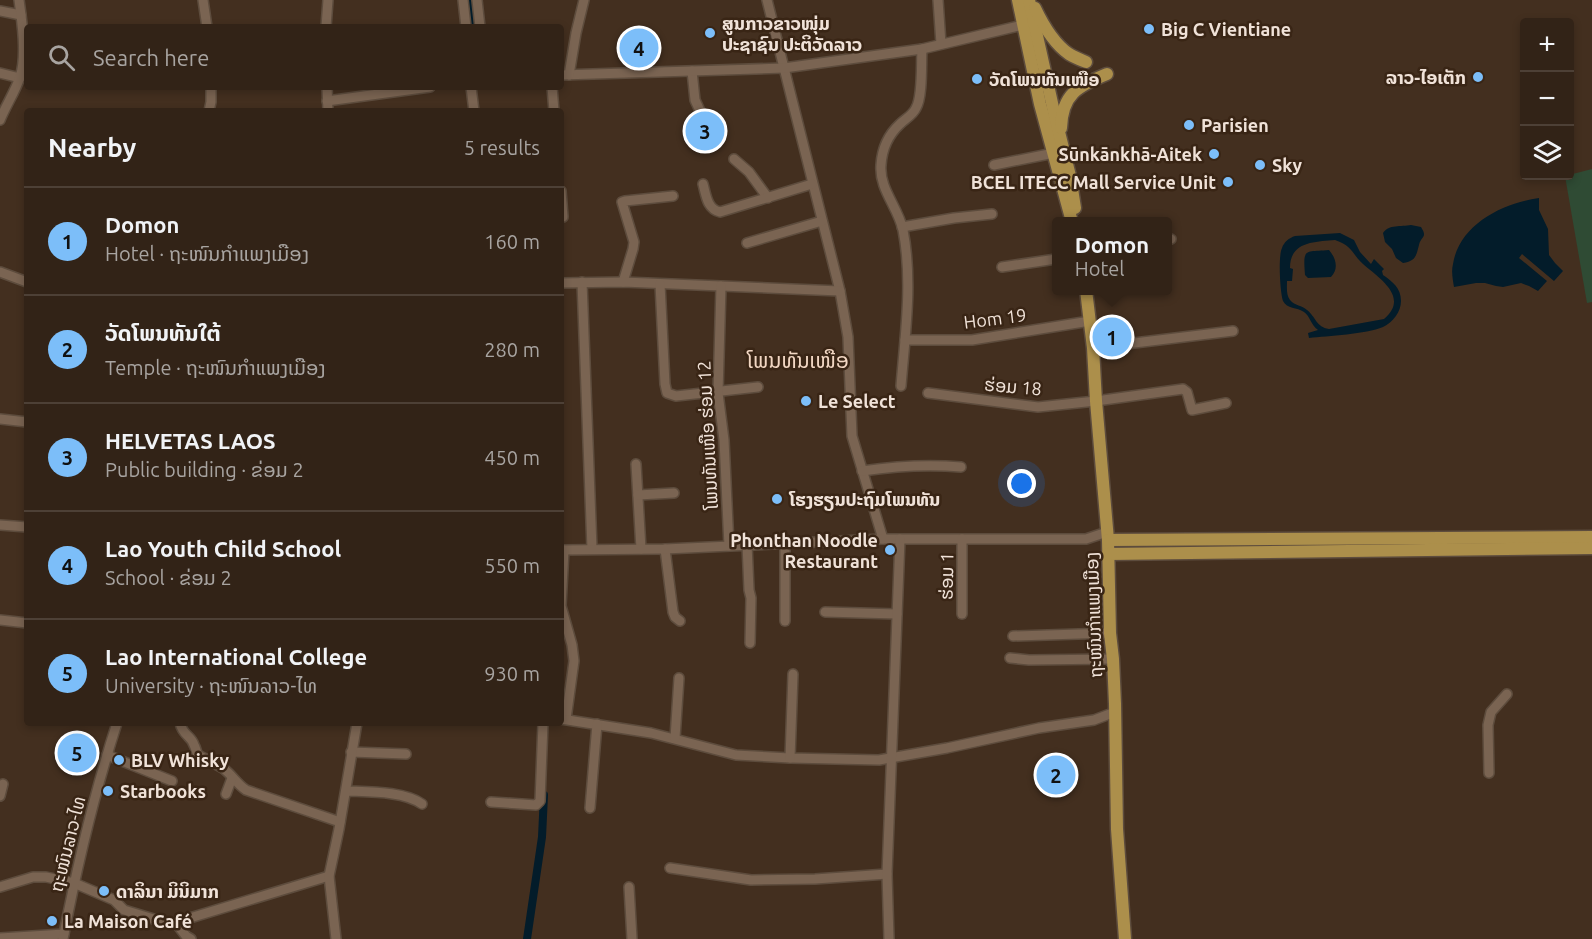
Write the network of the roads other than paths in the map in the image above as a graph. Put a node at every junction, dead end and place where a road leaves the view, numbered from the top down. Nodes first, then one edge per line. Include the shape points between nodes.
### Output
1 (20, 0) edge
2 (203, 0) edge
3 (328, 0) edge
4 (463, 0) edge
5 (477, 0) edge
6 (584, 0) edge
7 (767, 0) edge
8 (938, 0) edge
9 (1018, 0) edge
10 (1030, 0) edge
11 (0, 11) edge
12 (21, 15) junction
13 (207, 24) edge
14 (326, 24) edge
15 (466, 24) edge
16 (480, 24) edge
17 (1023, 25) junction
18 (941, 44) junction
19 (922, 49) junction
20 (1086, 62) dead end
21 (784, 68) junction
22 (1038, 70) junction
23 (692, 71) junction
24 (0, 73) edge
25 (1107, 74) dead end
26 (565, 75) edge
27 (20, 78) junction
28 (1042, 85) junction
29 (211, 90) edge
30 (327, 90) edge
31 (406, 90) edge
32 (471, 90) edge
33 (552, 90) edge
34 (327, 100) junction
35 (2, 107) edge
36 (210, 108) edge
37 (328, 108) edge
38 (474, 108) edge
39 (554, 108) edge
40 (701, 113) dead end
41 (0, 120) edge
42 (1061, 141) junction
43 (1054, 153) junction
44 (734, 159) dead end
45 (994, 165) dead end
46 (703, 184) dead end
47 (813, 184) junction
48 (673, 195) dead end
49 (768, 198) junction
50 (992, 214) dead end
51 (1071, 217) edge
52 (1076, 217) edge
53 (822, 221) junction
54 (902, 227) junction
55 (747, 243) dead end
56 (1052, 260) edge
57 (1002, 267) dead end
58 (0, 273) edge
59 (24, 281) edge
60 (582, 282) junction
61 (623, 282) junction
62 (564, 283) edge
63 (660, 284) junction
64 (722, 286) junction
65 (840, 291) junction
66 (1087, 295) edge
67 (1090, 321) junction
68 (1233, 331) dead end
69 (905, 340) junction
70 (1093, 348) junction
71 (901, 386) dead end
72 (758, 387) dead end
73 (718, 393) junction
74 (928, 393) dead end
75 (1096, 401) junction
76 (1226, 403) dead end
77 (0, 419) edge
78 (24, 422) edge
79 (636, 464) dead end
80 (962, 467) dead end
81 (862, 471) junction
82 (674, 493) dead end
83 (638, 495) junction
84 (0, 525) edge
85 (24, 527) edge
86 (1108, 536) junction
87 (1592, 537) edge
88 (883, 539) junction
89 (900, 539) junction
90 (963, 539) junction
91 (785, 542) junction
92 (747, 544) junction
93 (729, 546) junction
94 (1592, 548) edge
95 (592, 549) junction
96 (641, 549) junction
97 (665, 549) junction
98 (564, 550) edge
99 (1108, 554) junction
100 (825, 612) dead end
101 (897, 614) junction
102 (962, 614) dead end
103 (564, 616) edge
104 (0, 620) edge
105 (680, 621) dead end
106 (785, 621) dead end
107 (24, 623) edge
108 (1110, 633) junction
109 (1013, 636) dead end
110 (750, 643) dead end
111 (1010, 658) dead end
112 (1113, 658) junction
113 (794, 674) dead end
114 (679, 678) dead end
115 (1507, 694) dead end
116 (1115, 712) junction
117 (564, 714) edge
118 (564, 719) edge
119 (597, 724) junction
120 (116, 726) edge
121 (181, 726) edge
122 (356, 726) edge
123 (543, 726) edge
124 (675, 738) junction
125 (351, 752) junction
126 (406, 754) dead end
127 (107, 755) junction
128 (790, 758) junction
129 (891, 759) junction
130 (1489, 773) dead end
131 (232, 778) junction
132 (172, 781) dead end
133 (3, 784) dead end
134 (346, 791) junction
135 (226, 794) dead end
136 (0, 796) edge
137 (491, 802) dead end
138 (422, 804) dead end
139 (590, 808) dead end
140 (340, 822) junction
141 (670, 868) dead end
142 (887, 874) junction
143 (329, 876) junction
144 (74, 883) junction
145 (0, 887) edge
146 (629, 887) dead end
147 (176, 923) junction
148 (63, 937) edge
149 (0, 938) edge
150 (188, 938) edge
151 (336, 939) edge
152 (632, 939) edge
153 (889, 939) edge
154 (1125, 939) edge

1 - 12 street
2 - 13 street
3 - 14 street
4 - 15 street
5 - 16 street
6 - 26 street
7 - 21 street
8 - 18 street
9 - 17 main road
10 - 20 main road via 1058,44
10 - 22 main road
11 - 12 street
12 - 27 street
17 - 18 street
17 - 22 main road
18 - 19 street
19 - 21 street
19 - 54 street via 918,103 889,137 881,160 885,190
21 - 23 street
21 - 47 street
22 - 28 main road
23 - 26 street
23 - 40 street via 695,100
24 - 27 street
25 - 42 main road via 1071,94 1062,112
27 - 35 street
28 - 42 main road
28 - 43 main road
29 - 36 street
30 - 34 street
31 - 34 street
32 - 38 street
33 - 39 street
34 - 37 street
35 - 41 street
42 - 52 main road
43 - 45 street
43 - 51 main road
44 - 49 street
46 - 49 street via 710,207 717,212
47 - 49 street
47 - 53 street
48 - 61 street via 622,202 634,242
50 - 54 street
53 - 55 street
53 - 65 street
54 - 69 street via 907,278
56 - 57 street
58 - 59 street
60 - 61 street
60 - 62 street
60 - 95 street
61 - 63 street
63 - 64 street
63 - 73 street via 667,393
64 - 65 street
64 - 73 street, ໂພນທັນເໜືອ ຮ່ອມ 12
65 - 81 street via 848,337 852,436
66 - 67 main road, ຖະໜົນກຳແພງເມືອງ
67 - 69 street, Hom 19 via 972,340
67 - 70 main road, ຖະໜົນກຳແພງເມືອງ
68 - 70 street
69 - 71 street
70 - 75 main road, ຖະໜົນກຳແພງເມືອງ
72 - 73 street
73 - 93 street, ໂພນທັນເໜືອ ຮ່ອມ 12
74 - 75 street, ຮ່ອມ 18 via 1038,407
75 - 76 street, ຮ່ອມ 18 via 1183,389 1192,410
75 - 86 main road, ຖະໜົນກຳແພງເມືອງ
77 - 78 street
79 - 83 street
80 - 81 street via 930,465
81 - 88 street
82 - 83 street
83 - 96 street
84 - 85 street
86 - 87 main road
86 - 90 street
86 - 99 main road, ຖະໜົນກຳແພງເມືອງ
88 - 89 street
88 - 91 street
89 - 90 street
89 - 101 street
90 - 102 street, ຮ່ອມ 1
91 - 92 street
91 - 106 street
92 - 93 street
92 - 110 street via 752,598
93 - 97 street
94 - 99 main road
95 - 96 street
95 - 98 street
96 - 97 street
97 - 105 street via 673,612
99 - 108 main road, ຖະໜົນກຳແພງເມືອງ
100 - 101 street
101 - 129 street
103 - 117 street via 574,661
104 - 107 street
108 - 109 street
108 - 112 main road, ຖະໜົນກຳແພງເມືອງ
111 - 112 street
112 - 116 main road, ຖະໜົນກຳແພງເມືອງ
113 - 128 street
114 - 124 street
115 - 130 street via 1491,712 1488,725
116 - 129 street via 1094,720
116 - 154 main road, ຖະໜົນກຳແພງເມືອງ via 1117,829
118 - 119 street
119 - 124 street
119 - 139 street
120 - 127 street, ຖະໜົນລາວ-ໄທ
121 - 131 street via 198,755 223,768
122 - 125 street
123 - 137 street via 540,801 536,805
124 - 128 street via 736,754
125 - 126 street
125 - 134 street
127 - 132 street
127 - 144 street, ຖະໜົນລາວ-ໄທ
128 - 129 street
129 - 142 street
131 - 135 street
131 - 140 street via 246,790
133 - 136 street
134 - 138 street via 397,795
134 - 140 street
140 - 143 street
141 - 142 street via 751,880
142 - 153 street
143 - 147 street
143 - 151 street
144 - 145 street via 46,877
144 - 147 street via 114,900 124,910
144 - 148 street, ຖະໜົນລາວ-ໄທ
146 - 152 street
147 - 150 street
148 - 149 street

